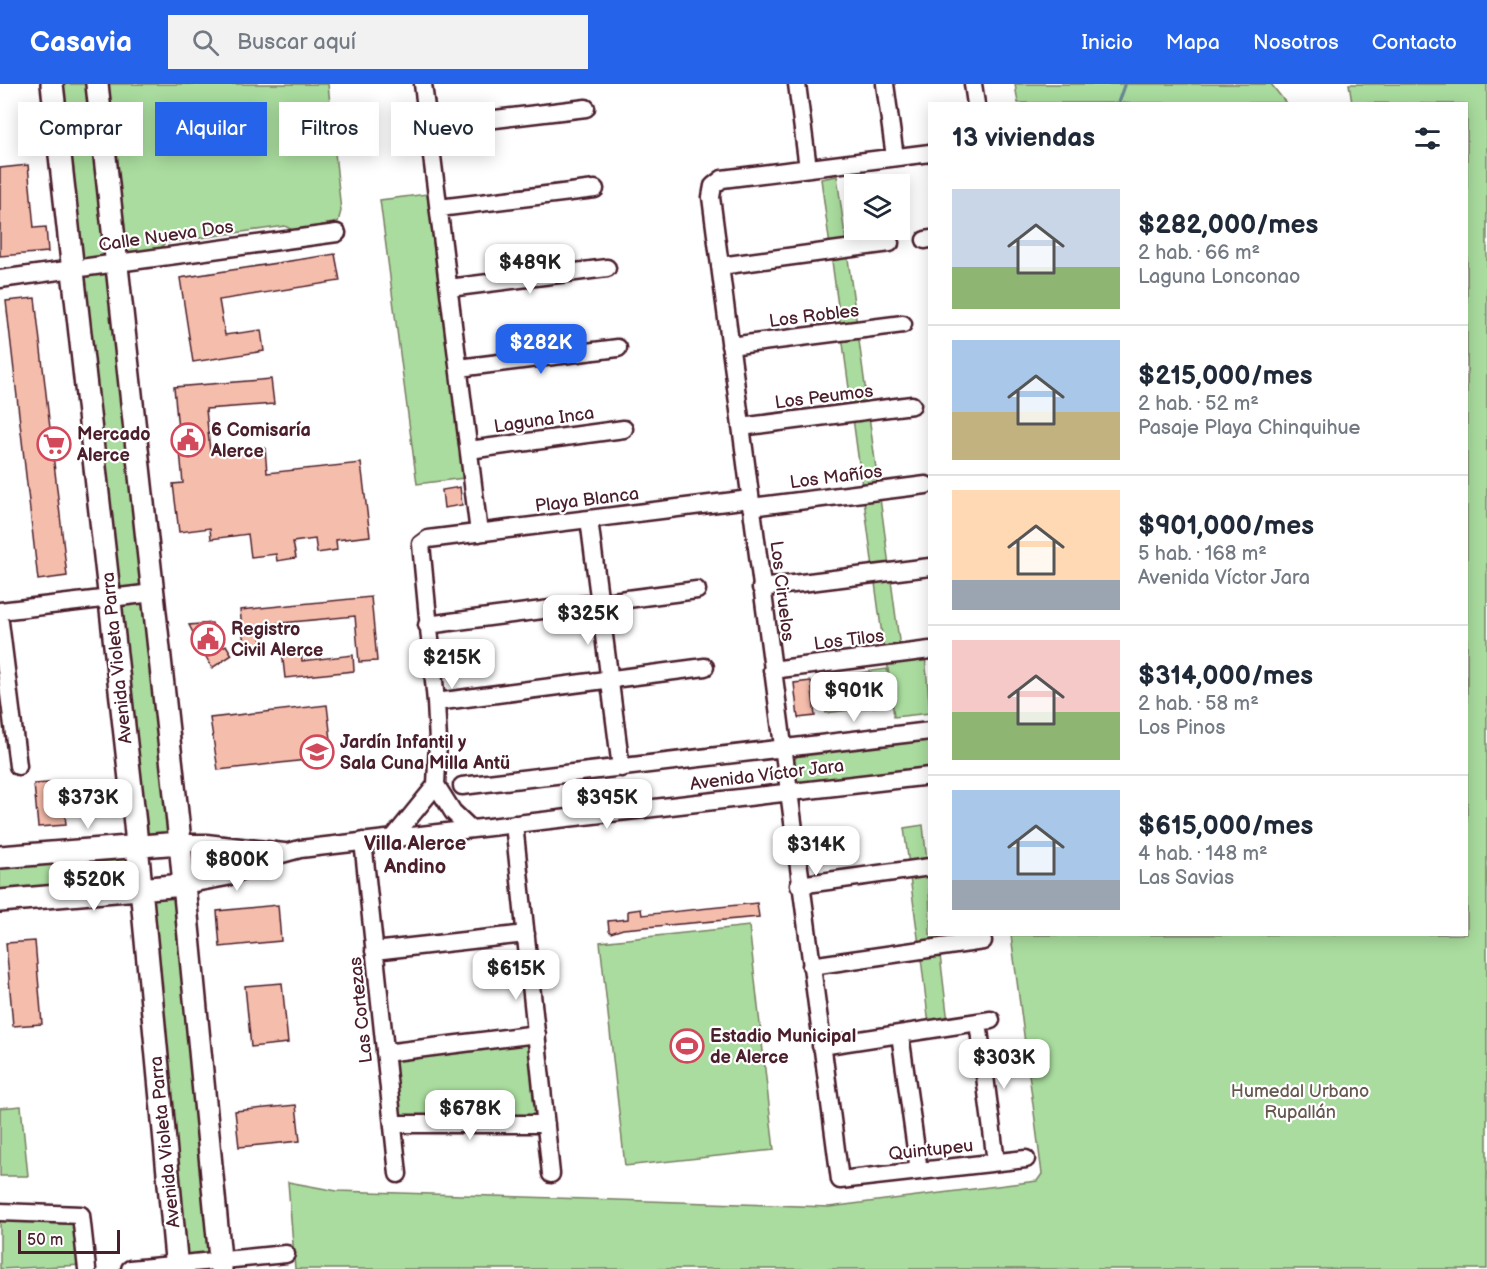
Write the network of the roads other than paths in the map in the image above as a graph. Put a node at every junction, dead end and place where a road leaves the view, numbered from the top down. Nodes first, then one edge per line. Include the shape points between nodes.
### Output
1 (52, 84) edge
2 (97, 84) edge
3 (423, 84) edge
4 (797, 84) edge
5 (885, 84) edge
6 (973, 84) edge
7 (426, 102) edge
8 (975, 102) edge
9 (586, 108) dead end
10 (495, 119) edge
11 (928, 153) edge
12 (433, 156) edge
13 (895, 157) junction
14 (808, 168) junction
15 (595, 189) dead end
16 (439, 208) junction
17 (337, 233) dead end
18 (890, 243) dead end
19 (118, 262) junction
20 (720, 266) junction
21 (75, 268) junction
22 (607, 268) dead end
23 (0, 279) edge
24 (449, 288) junction
25 (903, 324) dead end
26 (730, 346) junction
27 (618, 348) dead end
28 (459, 368) junction
29 (912, 405) dead end
30 (741, 427) junction
31 (624, 429) dead end
32 (469, 450) junction
33 (926, 485) dead end
34 (750, 503) junction
35 (589, 519) junction
36 (479, 533) junction
37 (928, 567) edge
38 (761, 588) junction
39 (697, 590) dead end
40 (153, 593) junction
41 (110, 598) junction
42 (600, 602) junction
43 (0, 611) edge
44 (0, 622) edge
45 (427, 625) junction
46 (928, 650) edge
47 (705, 667) dead end
48 (772, 670) junction
49 (610, 679) junction
50 (436, 702) junction
51 (928, 731) edge
52 (783, 750) junction
53 (18, 766) dead end
54 (621, 768) junction
55 (928, 776) edge
56 (436, 785) junction
57 (462, 786) dead end
58 (789, 792) junction
59 (514, 824) junction
60 (471, 829) junction
61 (393, 838) junction
62 (363, 842) junction
63 (180, 843) junction
64 (137, 846) junction
65 (282, 854) junction
66 (0, 857) edge
67 (928, 867) edge
68 (184, 885) junction
69 (799, 885) junction
70 (141, 889) junction
71 (0, 901) edge
72 (526, 934) junction
73 (983, 941) dead end
74 (374, 951) junction
75 (811, 966) junction
76 (537, 1034) junction
77 (900, 1034) junction
78 (822, 1046) junction
79 (385, 1053) junction
80 (393, 1124) junction
81 (546, 1124) junction
82 (1026, 1159) dead end
83 (996, 1162) junction
84 (919, 1171) junction
85 (398, 1174) dead end
86 (552, 1174) dead end
87 (840, 1180) joint
88 (0, 1212) edge
89 (286, 1254) dead end
90 (220, 1265) edge
91 (177, 1267) edge
92 (87, 1269) edge
93 (130, 1269) edge

1 - 21 main road, Avenida Violeta Parra
2 - 19 main road
3 - 7 street
4 - 14 street
5 - 13 street
6 - 8 street
9 - 10 street
11 - 13 street
12 - 16 street
13 - 14 street
14 - 20 street, Los Ciruelos via 722,179 713,186
15 - 16 street
16 - 24 street
17 - 19 street, Calle Nueva Dos
18 - 20 street
19 - 21 street, Calle Nueva Dos
19 - 40 main road
20 - 26 street, Los Ciruelos
21 - 23 street, Calle Nueva Dos
21 - 41 main road, Avenida Violeta Parra
22 - 24 street
24 - 28 street
25 - 26 street, Los Robles
26 - 30 street, Los Ciruelos
27 - 28 street
28 - 32 street
29 - 30 street, Los Peumos
30 - 34 street, Los Ciruelos
31 - 32 street, Laguna Inca
32 - 36 street
33 - 34 street, Los Mañíos
34 - 35 street, Playa Blanca
34 - 38 street, Los Ciruelos
35 - 36 street, Playa Blanca
35 - 42 street
36 - 45 street, Playa Blanca via 428,539 421,544
37 - 38 street
38 - 48 street, Los Ciruelos
39 - 42 street
40 - 41 street
40 - 63 main road
41 - 43 street
41 - 64 main road, Avenida Violeta Parra
42 - 45 street
42 - 49 street
44 - 53 street
45 - 50 street
46 - 48 street, Los Tilos
47 - 49 street
48 - 52 street, Los Ciruelos
49 - 50 street
49 - 54 street
50 - 56 street
51 - 52 street, Avenida Víctor Jara
52 - 54 street, Avenida Víctor Jara
52 - 58 street, Los Ciruelos
54 - 57 street, Avenida Víctor Jara
55 - 58 street, Avenida Víctor Jara
56 - 60 street via 453,812
56 - 61 street
58 - 59 street, Avenida Víctor Jara
58 - 69 street, Los Ciruelos
59 - 60 street, Avenida Víctor Jara
59 - 72 street
60 - 61 street, Avenida Víctor Jara
61 - 62 street, Avenida Víctor Jara
62 - 65 street, Avenida Víctor Jara
62 - 74 street, Las Cortezas
63 - 64 main road
63 - 65 street, Avenida Víctor Jara
63 - 68 main road
64 - 66 main road
64 - 70 main road, Avenida Violeta Parra
65 - 68 street, Avenida Víctor Jara via 227,877
67 - 69 street
68 - 70 main road
68 - 90 main road
69 - 75 street, Los Ciruelos
70 - 71 main road
70 - 91 main road, Avenida Violeta Parra
72 - 74 street
72 - 76 street
73 - 75 street
74 - 79 street, Las Cortezas
75 - 78 street, Los Ciruelos
76 - 79 street
76 - 81 street
77 - 78 street
77 - 83 street via 985,1021
77 - 84 street
78 - 87 street, Los Ciruelos
79 - 80 street, Las Cortezas
80 - 81 street
80 - 85 street, Las Cortezas
81 - 86 street
82 - 83 street, Quintupeu
83 - 84 street, Quintupeu
84 - 87 street, Quintupeu
88 - 92 street via 81,1215
89 - 90 street
90 - 91 street
91 - 93 street

